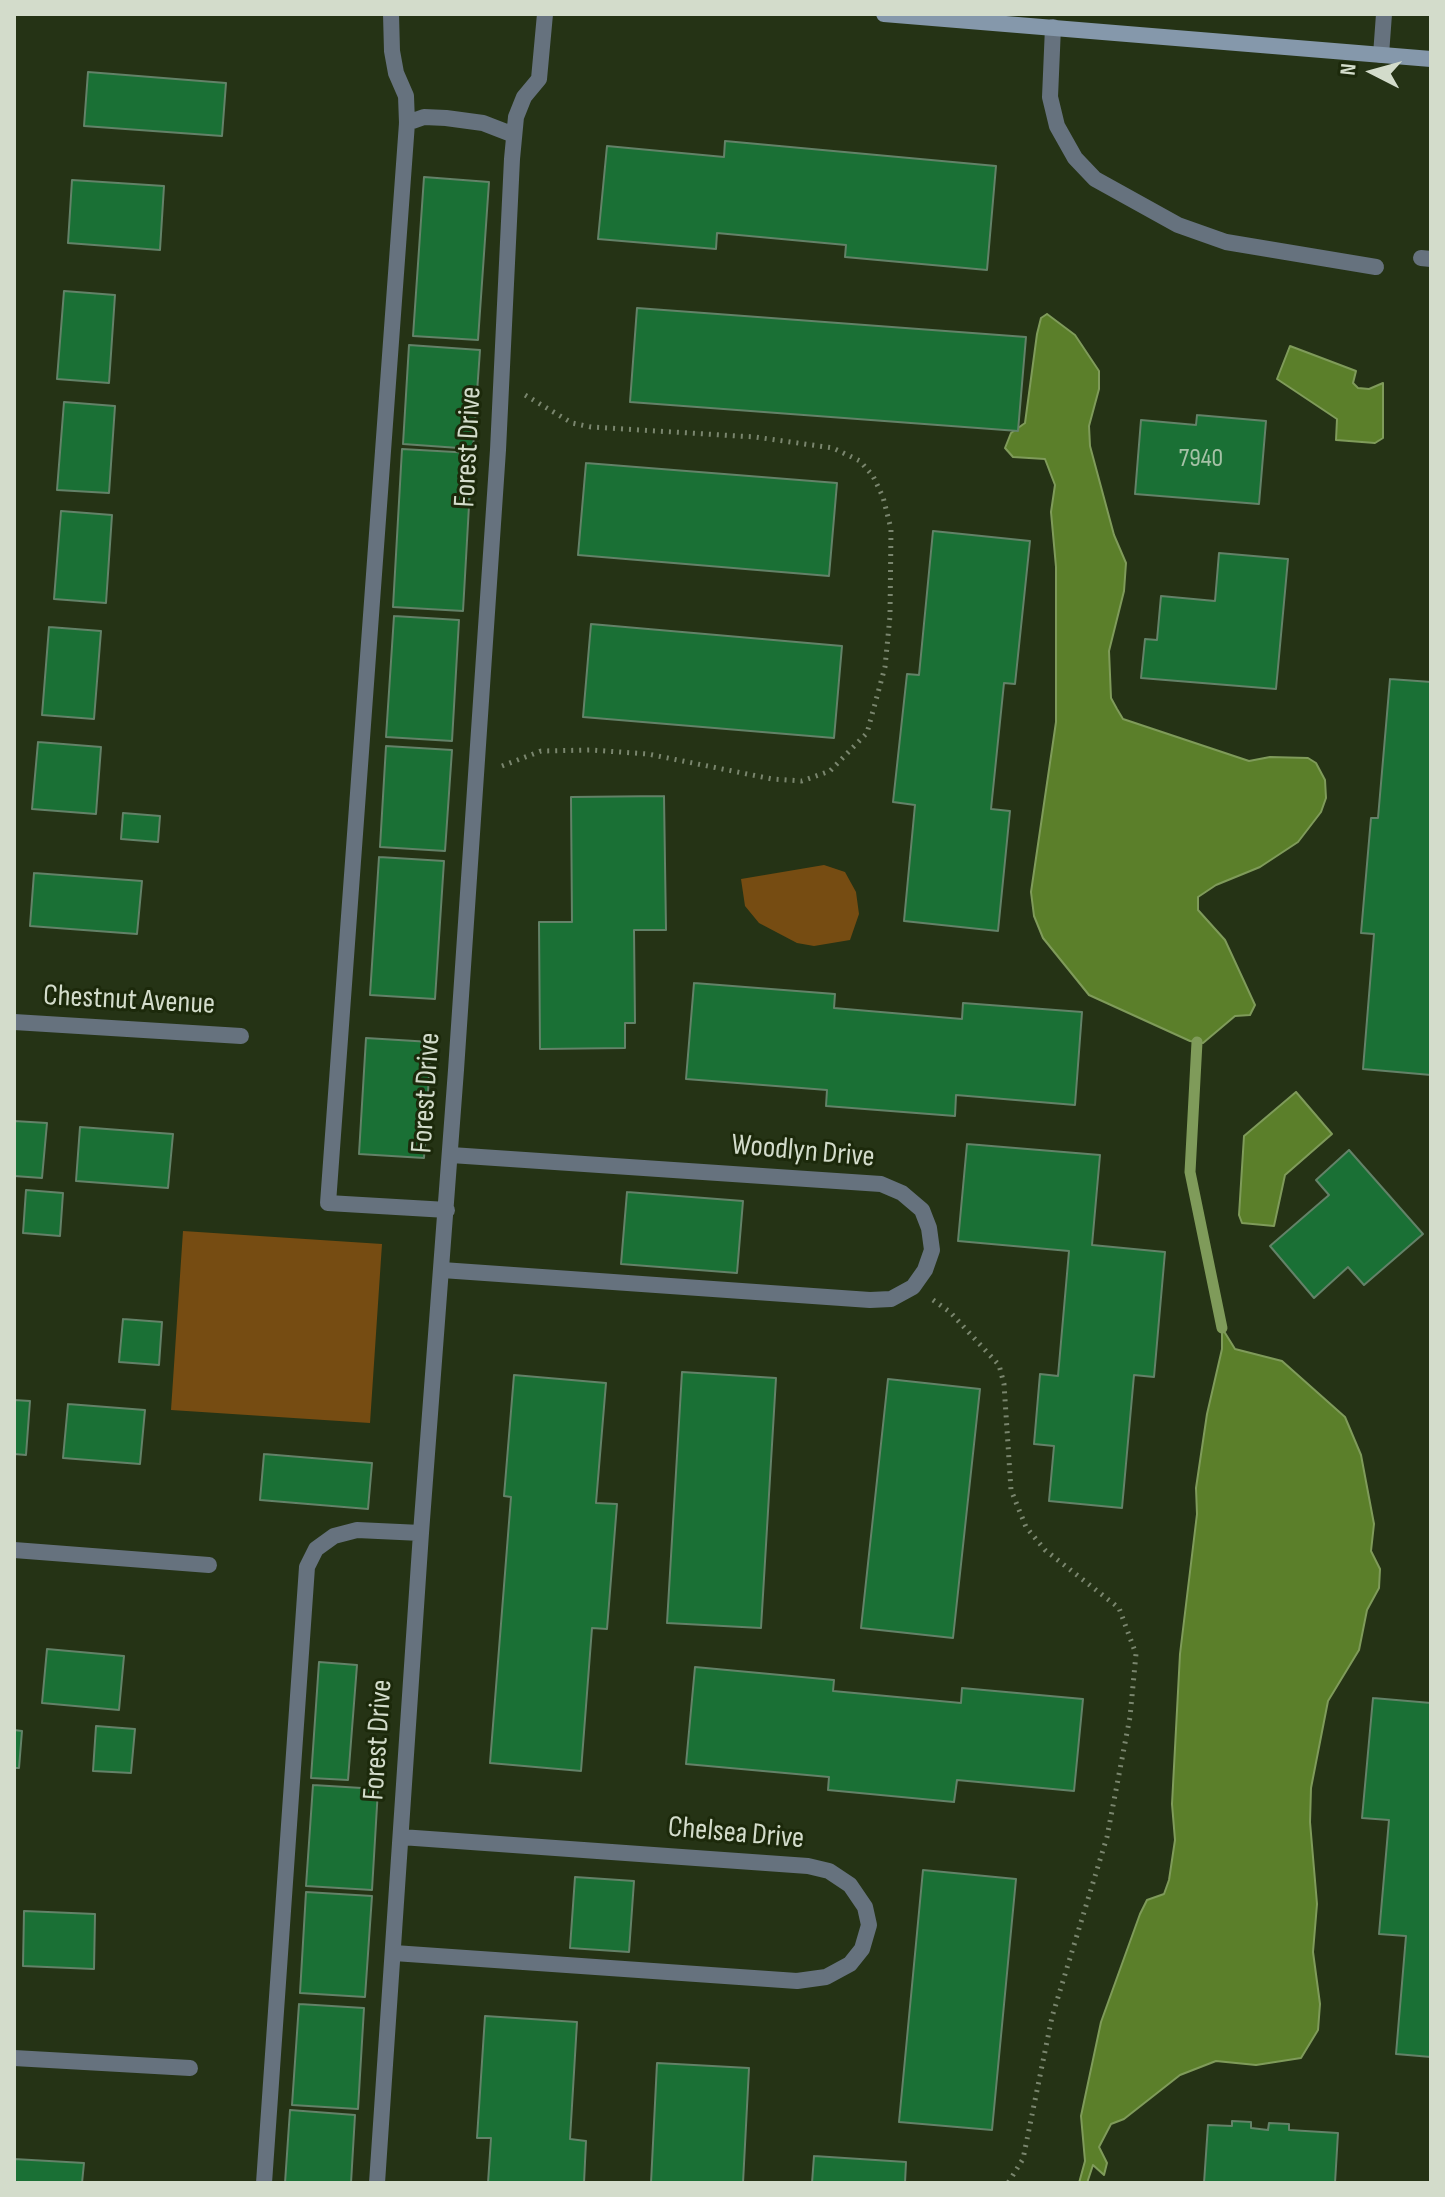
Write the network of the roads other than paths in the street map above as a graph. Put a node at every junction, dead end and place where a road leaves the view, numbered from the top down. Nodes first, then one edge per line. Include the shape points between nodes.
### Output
1 (391, 14) edge
2 (545, 14) edge
3 (884, 14) edge
4 (1384, 14) edge
5 (1053, 27) junction
6 (1381, 55) junction
7 (1431, 59) edge
8 (407, 123) junction
9 (514, 135) junction
10 (1376, 267) dead end
11 (14, 1022) edge
12 (241, 1036) dead end
13 (451, 1155) junction
14 (447, 1210) junction
15 (442, 1270) junction
16 (421, 1533) junction
17 (14, 1550) edge
18 (209, 1565) dead end
19 (401, 1837) junction
20 (394, 1953) junction
21 (14, 2058) edge
22 (190, 2068) dead end
23 (264, 2183) edge
24 (377, 2183) edge

1 - 8 street via 392,51 406,96
2 - 9 street, Forest Drive via 539,79 524,97
3 - 5 street
4 - 6 street
5 - 6 street
5 - 10 street via 1050,97 1057,126 1075,158 1095,179 1178,225 1226,242
6 - 7 street
8 - 9 street via 446,118 483,123
8 - 14 street via 328,1203
9 - 13 street, Forest Drive
11 - 12 street, Chestnut Avenue
13 - 14 street, Forest Drive
13 - 15 street, Woodlyn Drive via 881,1184 922,1210 932,1250 913,1287 891,1299 870,1300
14 - 15 street, Forest Drive
15 - 16 street, Forest Drive
16 - 19 street, Forest Drive
16 - 23 street via 357,1530 334,1536 316,1549 307,1567
17 - 18 street
19 - 20 street, Forest Drive
19 - 20 street, Chelsea Drive via 808,1866 829,1871 850,1885 865,1907 869,1925 862,1949 850,1964 826,1977 797,1981
20 - 24 street, Forest Drive
21 - 22 street

